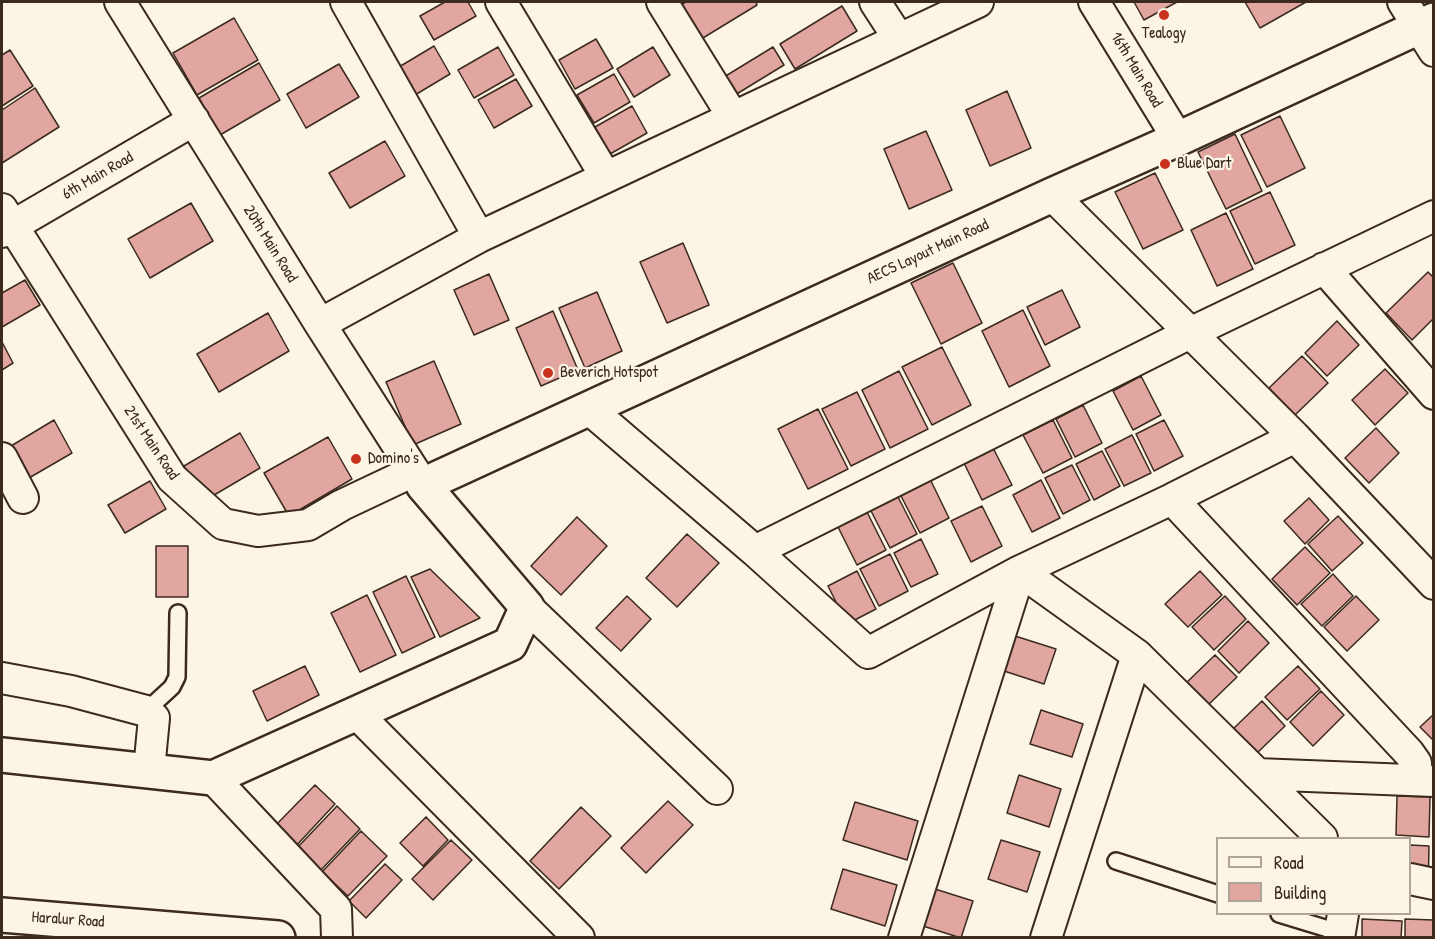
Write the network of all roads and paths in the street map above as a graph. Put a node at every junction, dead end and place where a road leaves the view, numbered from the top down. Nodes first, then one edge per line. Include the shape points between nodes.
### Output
1 (120, 2) edge
2 (346, 2) edge
3 (501, 2) edge
4 (663, 2) edge
5 (875, 2) edge
6 (978, 2) edge
7 (1094, 2) edge
8 (1422, 25) edge
9 (899, 39) junction
10 (733, 117) junction
11 (194, 120) junction
12 (1178, 140) junction
13 (606, 177) junction
14 (1052, 195) junction
15 (1434, 216) edge
16 (5, 222) edge
17 (479, 237) junction
18 (1324, 268) junction
19 (320, 324) junction
20 (1190, 333) junction
21 (1434, 394) edge
22 (588, 408) junction
23 (1295, 437) junction
24 (2, 458) edge
25 (418, 478) junction
26 (23, 498) dead end
27 (1173, 499) junction
28 (754, 551) junction
29 (1020, 571) junction
30 (1434, 584) edge
31 (527, 607) junction
32 (178, 614) dead end
33 (1137, 655) junction
34 (2, 678) edge
35 (146, 711) junction
36 (357, 714) junction
37 (2, 755) edge
38 (149, 770) junction
39 (1257, 774) junction
40 (213, 778) junction
41 (1425, 780) edge
42 (717, 789) dead end
43 (1321, 837) edge
44 (1116, 861) dead end
45 (1411, 879) edge
46 (1434, 884) edge
47 (1216, 893) edge
48 (2, 915) edge
49 (1283, 915) edge
50 (1340, 928) edge
51 (97, 930) edge
52 (278, 938) edge
53 (337, 938) edge
54 (579, 938) edge
55 (904, 938) edge
56 (1046, 938) edge

1 - 11 street, 20th Main Road
2 - 17 street
3 - 13 street
4 - 10 street
5 - 9 street
6 - 9 street
7 - 12 street, 16th Main Road
8 - 12 street, AECS Layout Main Road
9 - 10 street
10 - 13 street
11 - 16 street, 6th Main Road
11 - 19 street, 20th Main Road
12 - 14 street, AECS Layout Main Road
13 - 17 street
14 - 20 street
14 - 22 street, AECS Layout Main Road
15 - 18 street
16 - 25 street, 21st Main Road via 172,478 223,524 258,531 308,525 342,505
17 - 19 street
18 - 20 street
18 - 21 street
19 - 25 street, 20th Main Road
20 - 23 street
20 - 28 street
22 - 25 street, AECS Layout Main Road
22 - 28 street
23 - 27 street
23 - 30 street
24 - 26 street
25 - 31 street
27 - 29 street
27 - 41 street via 1409,753
28 - 29 street via 868,653
29 - 33 street
29 - 55 street
31 - 36 street via 510,644
31 - 42 street
32 - 35 lane via 177,677 172,687
33 - 39 street
33 - 56 street
34 - 35 street
35 - 38 street via 154,718
36 - 40 street
36 - 54 street
37 - 38 street
38 - 40 street
39 - 41 street
39 - 43 street
40 - 53 street via 336,909
44 - 47 lane
45 - 46 street
48 - 51 street, Haralur Road
49 - 50 lane
51 - 52 street, Haralur Road

